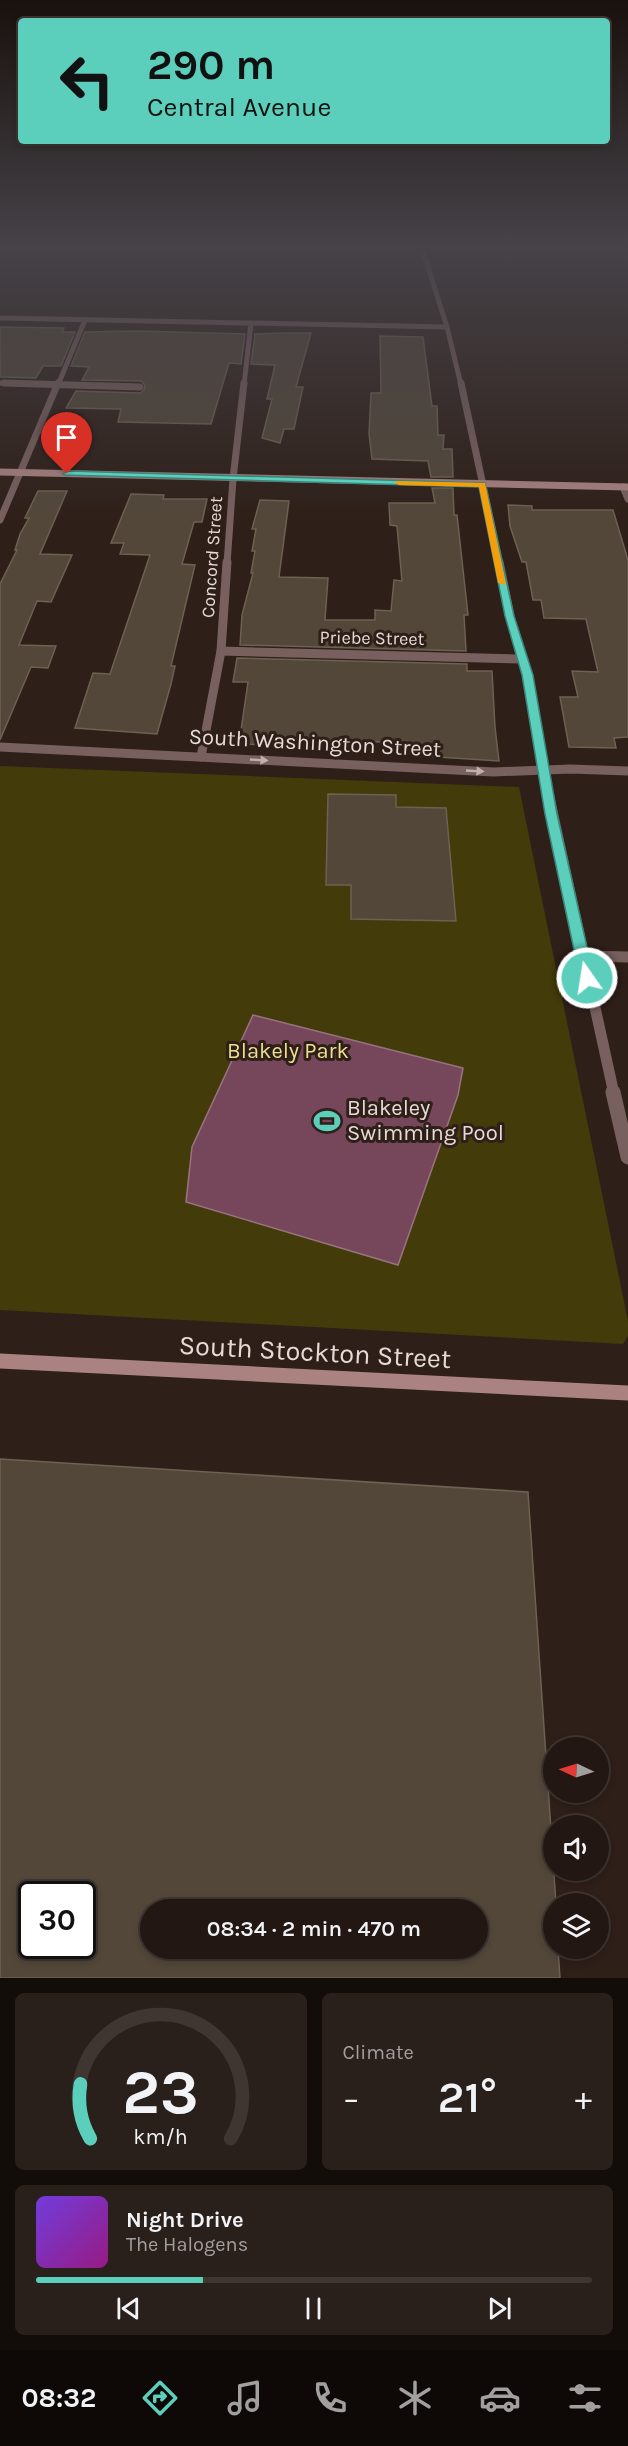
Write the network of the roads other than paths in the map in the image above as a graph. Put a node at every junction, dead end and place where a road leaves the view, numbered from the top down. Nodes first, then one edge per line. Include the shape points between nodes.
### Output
1 (78, 337) edge
2 (249, 337) edge
3 (450, 337) edge
4 (0, 383) edge
5 (58, 384) junction
6 (140, 387) dead end
7 (0, 472) edge
8 (20, 472) junction
9 (233, 479) junction
10 (483, 484) junction
11 (626, 487) edge
12 (628, 499) edge
13 (0, 519) edge
14 (221, 651) junction
15 (522, 659) junction
16 (0, 747) edge
17 (201, 757) junction
18 (543, 771) junction
19 (628, 771) edge
20 (582, 956) junction
21 (628, 957) edge
22 (628, 1157) edge
23 (0, 1361) edge
24 (628, 1393) edge

1 - 5 street
2 - 9 street, Concord Street
3 - 10 street
4 - 5 street
5 - 6 street
5 - 8 street
7 - 8 street
8 - 9 street
8 - 13 street
9 - 10 street
9 - 14 street, Concord Street
10 - 11 street
10 - 15 street
11 - 12 street
14 - 15 street, Priebe Street
14 - 17 street, Concord Street
15 - 18 street
16 - 17 street, South Washington Street
17 -> 18 street, South Washington Street via 494,772
18 - 19 street, South Washington Street
18 - 20 street
20 - 21 street
20 - 22 street
23 - 24 street, South Stockton Street

